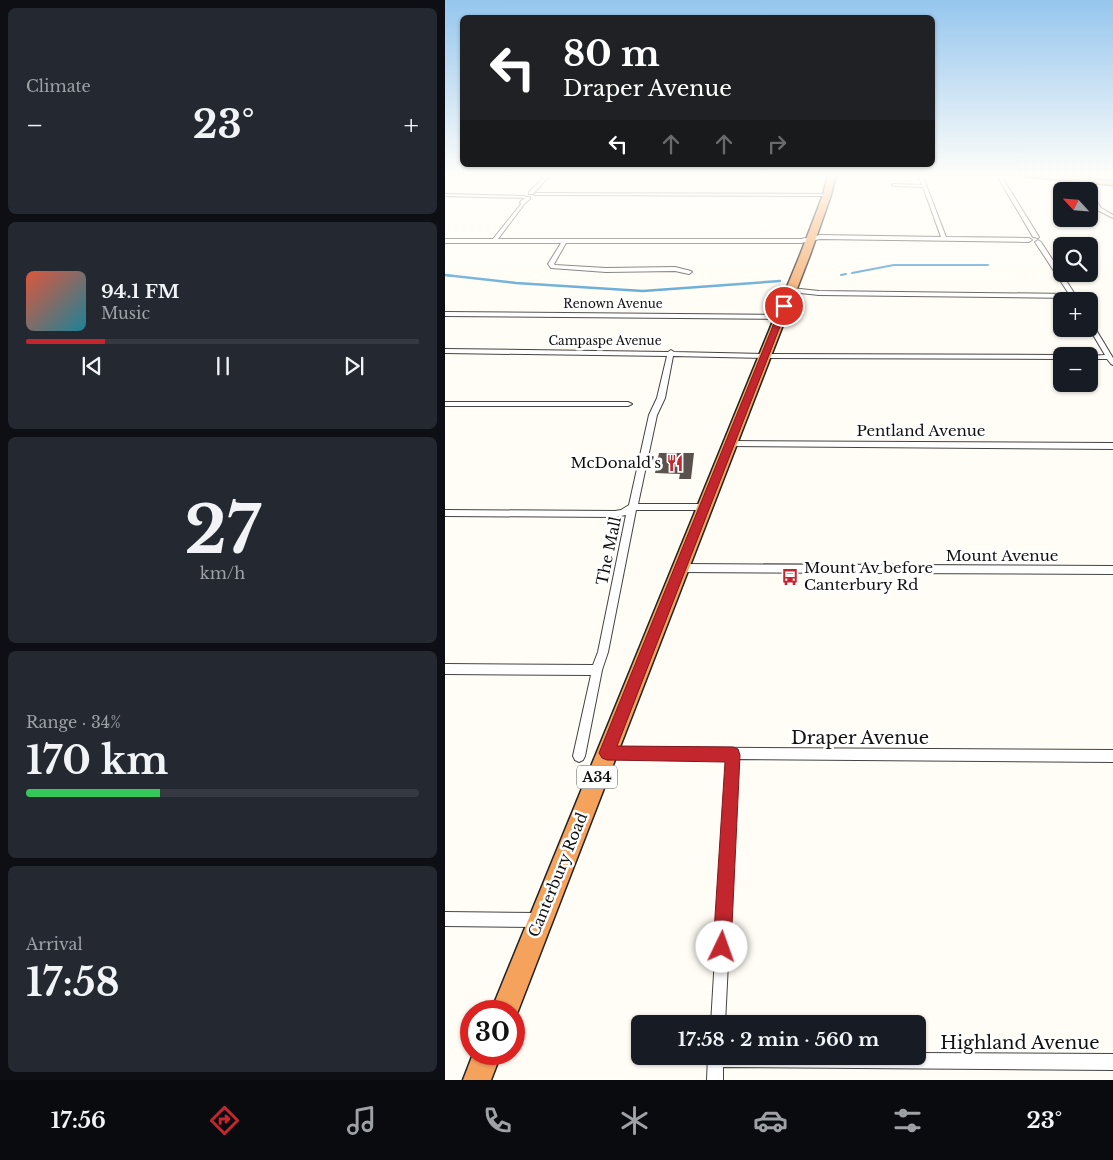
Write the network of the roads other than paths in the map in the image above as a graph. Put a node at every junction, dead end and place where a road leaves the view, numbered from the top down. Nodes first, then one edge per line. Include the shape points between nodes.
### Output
1 (507, 224) edge
2 (816, 224) edge
3 (939, 224) edge
4 (1028, 224) edge
5 (944, 238) junction
6 (810, 239) junction
7 (495, 240) junction
8 (1037, 240) junction
9 (445, 241) edge
10 (563, 241) junction
11 (689, 272) dead end
12 (790, 292) junction
13 (1070, 292) edge
14 (1053, 298) edge
15 (445, 314) edge
16 (780, 317) junction
17 (1097, 337) edge
18 (445, 351) edge
19 (671, 352) junction
20 (765, 356) junction
21 (1053, 357) edge
22 (1098, 357) edge
23 (1109, 357) junction
24 (1113, 363) edge
25 (445, 404) edge
26 (628, 404) dead end
27 (729, 444) junction
28 (1113, 446) edge
29 (633, 507) junction
30 (705, 507) junction
31 (445, 513) edge
32 (681, 568) junction
33 (1113, 570) edge
34 (445, 669) edge
35 (597, 670) junction
36 (607, 753) junction
37 (733, 755) junction
38 (579, 756) dead end
39 (1113, 756) edge
40 (445, 919) edge
41 (541, 920) junction
42 (508, 1000) edge
43 (719, 1015) edge
44 (926, 1060) edge
45 (1113, 1062) edge
46 (483, 1065) edge
47 (716, 1065) edge
48 (477, 1080) edge
49 (715, 1080) edge

1 - 7 street
2 - 6 highway, Canterbury Road / A34
3 - 5 street
4 - 8 street
5 - 6 street
5 - 8 street
6 - 10 street
6 - 12 highway, Canterbury Road / A34
7 - 9 street
7 - 10 street
8 - 13 street
10 - 11 street via 551,264 553,267
12 - 14 street
12 - 16 highway, Canterbury Road / A34
15 - 16 street, Renown Avenue
16 - 20 highway, Canterbury Road / A34
17 - 23 street
18 - 19 street, Campaspe Avenue
19 - 20 street, Campaspe Avenue
19 - 29 street, The Mall via 661,398 653,414
20 - 21 street
20 - 27 highway, Canterbury Road / A34
22 - 23 street
23 - 24 street
25 - 26 street
27 - 28 street, Pentland Avenue
27 - 30 highway, Canterbury Road / A34
29 - 30 street
29 - 31 street via 623,514
29 - 35 street, The Mall
30 - 32 highway, Canterbury Road / A34
32 - 33 street, Mount Avenue
32 - 36 highway, Canterbury Road / A34
34 - 35 street
35 - 38 street, The Mall
36 - 37 street, Draper Avenue
36 - 41 highway, Canterbury Road / A34
37 - 39 street, Draper Avenue
37 - 43 street
40 - 41 street
41 - 42 highway, Canterbury Road / A34
44 - 45 street, Highland Avenue
46 - 48 highway
47 - 49 street

